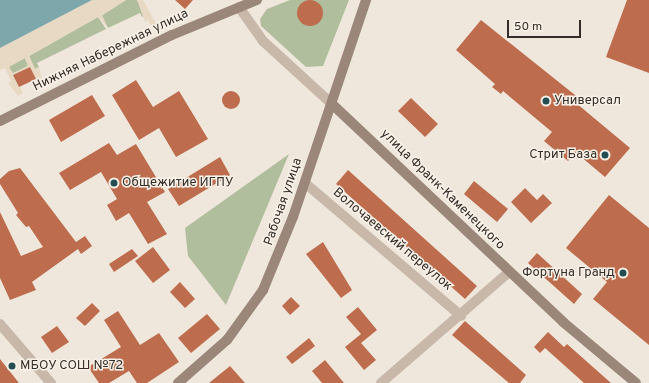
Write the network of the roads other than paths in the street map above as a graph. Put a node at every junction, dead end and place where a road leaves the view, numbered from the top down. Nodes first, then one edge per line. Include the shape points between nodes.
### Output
1 (257, 0) edge
2 (366, 0) edge
3 (239, 7) junction
4 (332, 104) junction
5 (0, 121) edge
6 (305, 183) junction
7 (509, 272) junction
8 (461, 316) junction
9 (0, 324) edge
10 (51, 383) edge
11 (178, 383) edge
12 (381, 383) edge
13 (636, 383) edge

1 - 3 main road, Нижняя Набережная улица
2 - 4 main road, Рабочая улица
3 - 4 street, улица Франк-Каменецкого via 264,41
3 - 5 main road, Нижняя Набережная улица via 98,70
4 - 6 main road, Рабочая улица
4 - 7 main road, улица Франк-Каменецкого
6 - 8 street, Волочаевский переулок
6 - 11 main road, Рабочая улица via 273,269 253,307 227,340
7 - 8 street
7 - 13 main road, улица Франк-Каменецкого
8 - 12 street
9 - 10 street

